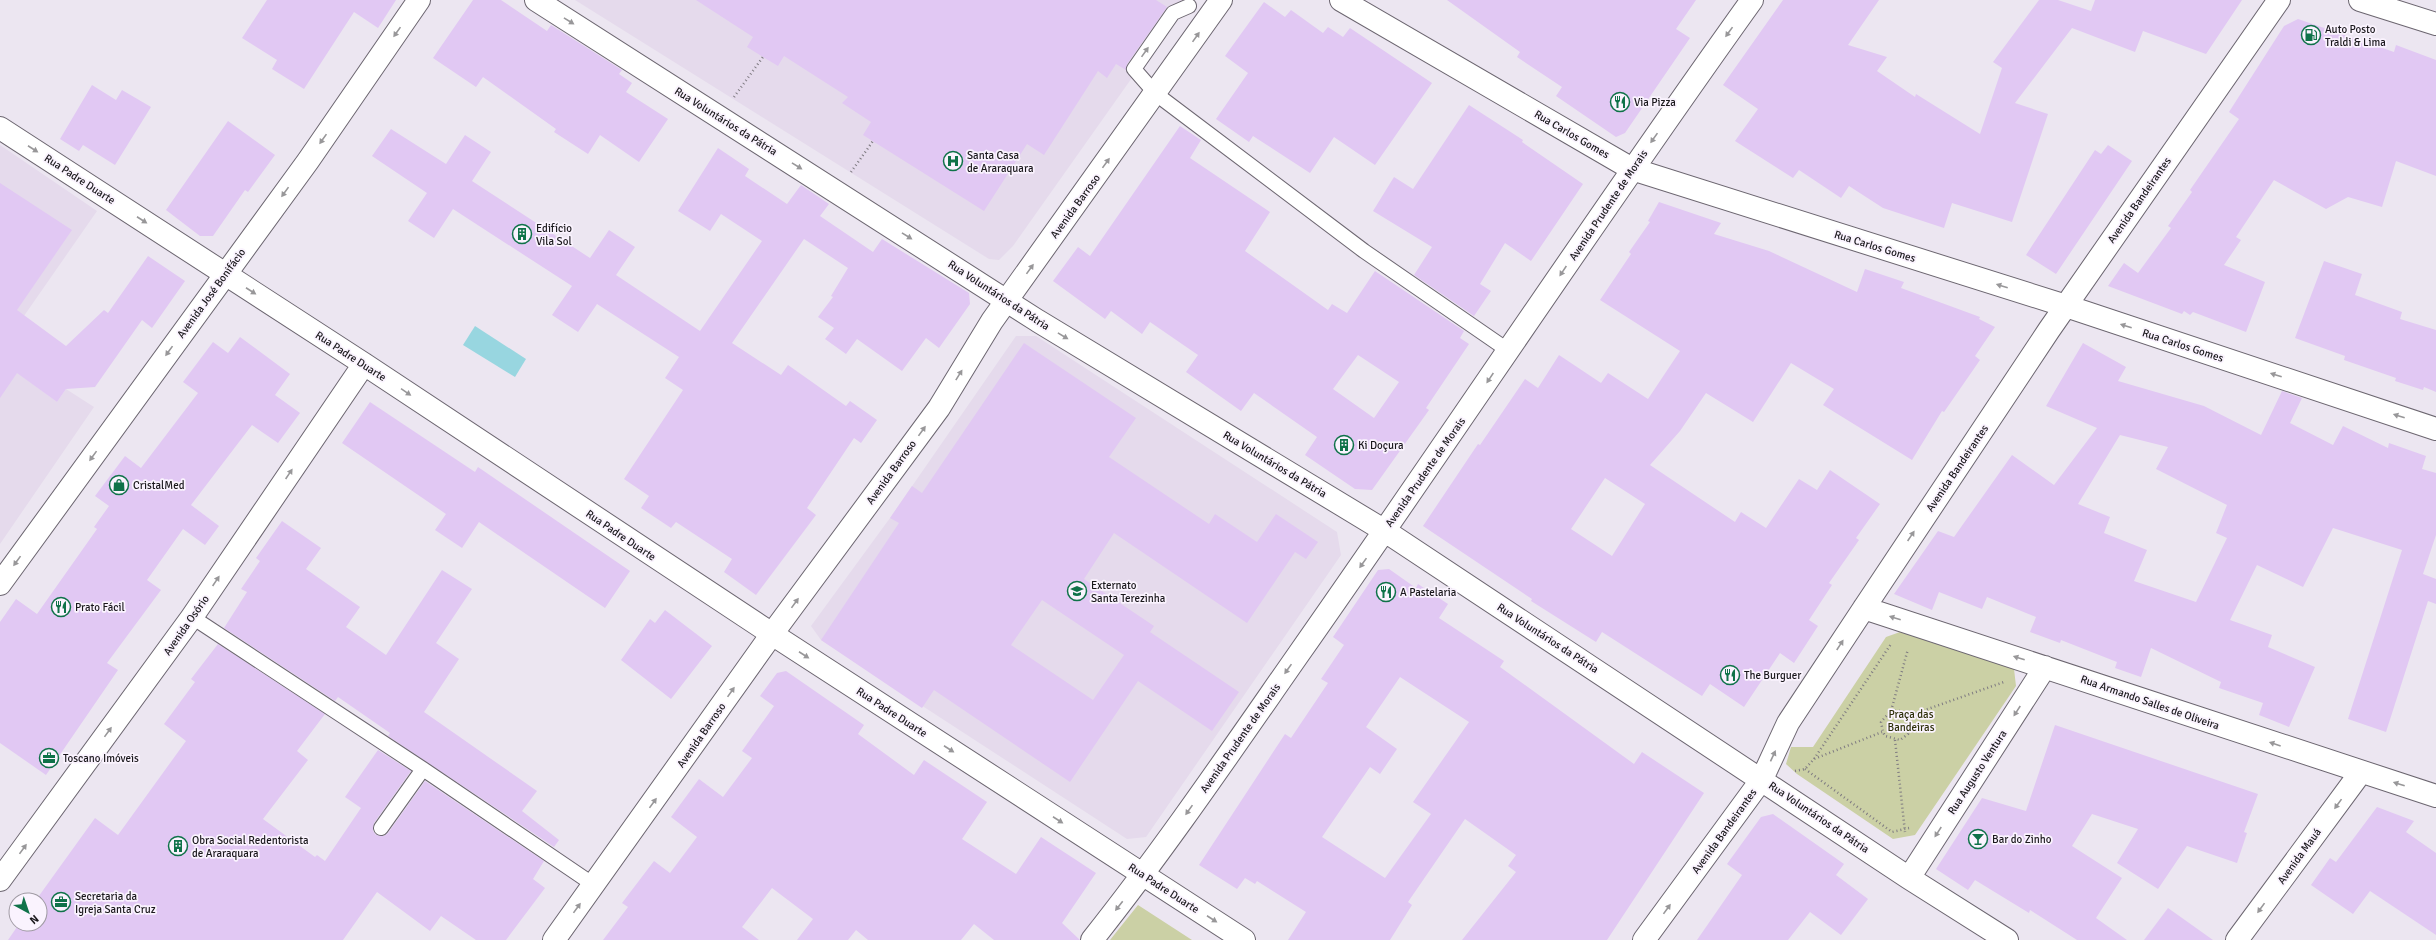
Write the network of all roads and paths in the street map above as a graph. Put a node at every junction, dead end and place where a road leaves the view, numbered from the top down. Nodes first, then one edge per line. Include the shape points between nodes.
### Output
1 (419, 0) edge
2 (536, 0) edge
3 (1221, 0) edge
4 (1341, 0) edge
5 (1752, 0) edge
6 (2278, 0) edge
7 (2360, 0) edge
8 (1190, 6) dead end
9 (2436, 24) edge
10 (763, 57) dead end
11 (1156, 94) junction
12 (731, 101) dead end
13 (0, 128) edge
14 (872, 141) dead end
15 (1632, 169) junction
16 (850, 175) dead end
17 (225, 274) junction
18 (1008, 300) junction
19 (2066, 306) junction
20 (1508, 351) junction
21 (364, 364) junction
22 (2436, 429) edge
23 (1385, 531) junction
24 (0, 584) edge
25 (1864, 608) junction
26 (192, 617) junction
27 (772, 634) junction
28 (1912, 634) junction
29 (2046, 667) junction
30 (2005, 676) dead end
31 (2007, 680) junction
32 (2005, 687) dead end
33 (1891, 711) junction
34 (1908, 716) junction
35 (1882, 732) junction
36 (1895, 740) junction
37 (1814, 759) junction
38 (423, 769) junction
39 (1805, 769) junction
40 (2361, 772) junction
41 (1762, 779) junction
42 (2436, 796) edge
43 (1915, 824) dead end
44 (381, 828) dead end
45 (1905, 831) junction
46 (1906, 839) dead end
47 (1144, 875) junction
48 (1909, 878) junction
49 (0, 880) edge
50 (594, 885) junction
51 (554, 940) edge
52 (1092, 940) edge
53 (1244, 940) edge
54 (1644, 940) edge
55 (2007, 940) edge
56 (2237, 940) edge

1 -> 17 street, Avenida José Bonifácio via 308,161
2 -> 18 street, Rua Voluntários da Pátria
11 -> 3 street, Avenida Barroso
4 - 15 street, Rua Carlos Gomes
5 -> 15 street, Avenida Prudente de Morais
6 - 19 street, Avenida Bandeirantes
7 - 9 street
11 -> 8 lane via 1134,69 1173,13
10 - 12 path
18 -> 11 street, Avenida Barroso
11 - 20 lane via 1364,251
13 -> 17 street, Rua Padre Duarte
14 - 16 path
19 -> 15 street, Rua Carlos Gomes
15 -> 20 street, Avenida Prudente de Morais
17 -> 21 street, Rua Padre Duarte
17 -> 24 street, Avenida José Bonifácio
18 -> 23 street, Rua Voluntários da Pátria via 1038,321
27 -> 18 street, Avenida Barroso via 939,408 992,321
22 -> 19 street, Rua Carlos Gomes
25 -> 19 street, Avenida Bandeirantes
20 -> 23 street, Avenida Prudente de Morais
26 -> 21 street, Avenida Osório
21 -> 27 street, Rua Padre Duarte
23 - 41 street, Rua Voluntários da Pátria
23 -> 47 street, Avenida Prudente de Morais
28 -> 25 street, Rua Armando Salles de Oliveira
41 -> 25 street, Avenida Bandeirantes via 1788,724
26 - 38 lane
49 -> 26 street, Avenida Osório
27 -> 47 street, Rua Padre Duarte
50 -> 27 street, Avenida Barroso
29 -> 28 street, Rua Armando Salles de Oliveira
28 - 33 path
28 - 37 path via 1892,642
40 -> 29 street, Rua Armando Salles de Oliveira
29 -> 48 street, Rua Augusto Ventura
30 - 31 path
31 - 32 path
31 - 34 path
33 - 34 path via 1900,711
33 - 35 path via 1882,722
34 - 36 path via 1911,725 1908,734
35 - 36 path
35 - 37 path
36 - 45 path
37 - 39 path
38 - 44 lane
38 - 50 lane
39 - 41 path
39 - 45 path via 1892,832
42 -> 40 street, Rua Armando Salles de Oliveira
40 -> 56 street, Avenida Mauá
41 - 48 street, Rua Voluntários da Pátria
54 -> 41 street, Avenida Bandeirantes
43 - 45 path
45 - 46 path
47 -> 52 street, Avenida Prudente de Morais
47 -> 53 street, Rua Padre Duarte
48 - 55 street, Rua Voluntários da Pátria
51 -> 50 street, Avenida Barroso

